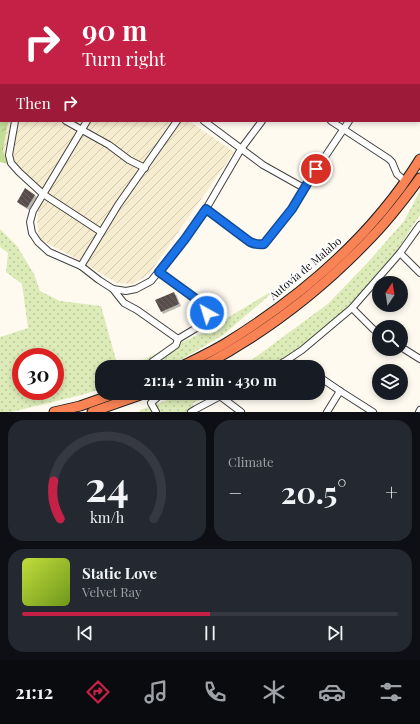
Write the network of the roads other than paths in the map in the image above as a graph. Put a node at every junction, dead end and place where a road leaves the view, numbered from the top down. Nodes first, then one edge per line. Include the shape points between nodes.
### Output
1 (15, 122) edge
2 (68, 122) edge
3 (86, 122) edge
4 (176, 122) edge
5 (205, 122) edge
6 (261, 122) edge
7 (333, 122) edge
8 (348, 122) edge
9 (82, 129) junction
10 (344, 129) junction
11 (241, 150) junction
12 (420, 159) edge
13 (145, 168) junction
14 (420, 178) edge
15 (405, 181) junction
16 (304, 188) junction
17 (43, 194) junction
18 (206, 209) junction
19 (420, 224) edge
20 (101, 232) junction
21 (400, 254) junction
22 (81, 266) junction
23 (159, 272) junction
24 (420, 273) edge
25 (113, 289) junction
26 (352, 308) junction
27 (372, 328) edge
28 (178, 338) junction
29 (302, 350) junction
30 (408, 351) edge
31 (420, 359) edge
32 (155, 360) edge
33 (193, 360) edge
34 (215, 360) edge
35 (287, 360) edge
36 (303, 360) edge
37 (325, 381) edge
38 (340, 391) junction
39 (97, 400) edge
40 (126, 400) edge
41 (154, 400) edge
42 (212, 400) edge
43 (225, 400) edge
44 (54, 412) edge
45 (92, 412) edge
46 (156, 412) edge
47 (191, 412) edge
48 (241, 412) edge
49 (327, 412) edge
50 (373, 412) edge

1 - 17 street via 9,155 11,163
2 - 9 street
3 - 9 street
4 - 13 street
5 - 11 street
6 - 11 street
7 - 10 street
8 - 10 street
9 - 13 street
9 - 17 street
10 - 15 street via 392,162 397,174
10 - 16 street
11 - 16 street via 270,170
11 - 18 street
12 - 15 highway, Autovía de Malabo
13 - 20 street
14 - 34 highway, Autovía de Malabo via 369,240 322,285 262,331
15 - 33 highway, Autovía de Malabo via 360,237 314,279 253,325
16 - 18 street via 292,209 268,240 261,245 250,242
17 - 20 street
17 - 22 street via 33,211 30,222 32,233 49,252
18 - 23 street
19 - 21 street
20 - 22 street
21 - 24 street
21 - 26 street
22 - 25 street
23 - 25 street via 151,281 136,289
23 - 28 street via 207,309 203,324
25 - 28 street via 124,302
26 - 27 street
26 - 29 street
28 - 32 street via 176,345
29 - 35 street
29 - 36 street
30 - 31 street
37 - 38 street
38 - 49 street
38 - 50 street
39 - 44 highway
40 - 45 highway
41 - 46 street via 151,403
42 - 47 street
43 - 48 street

